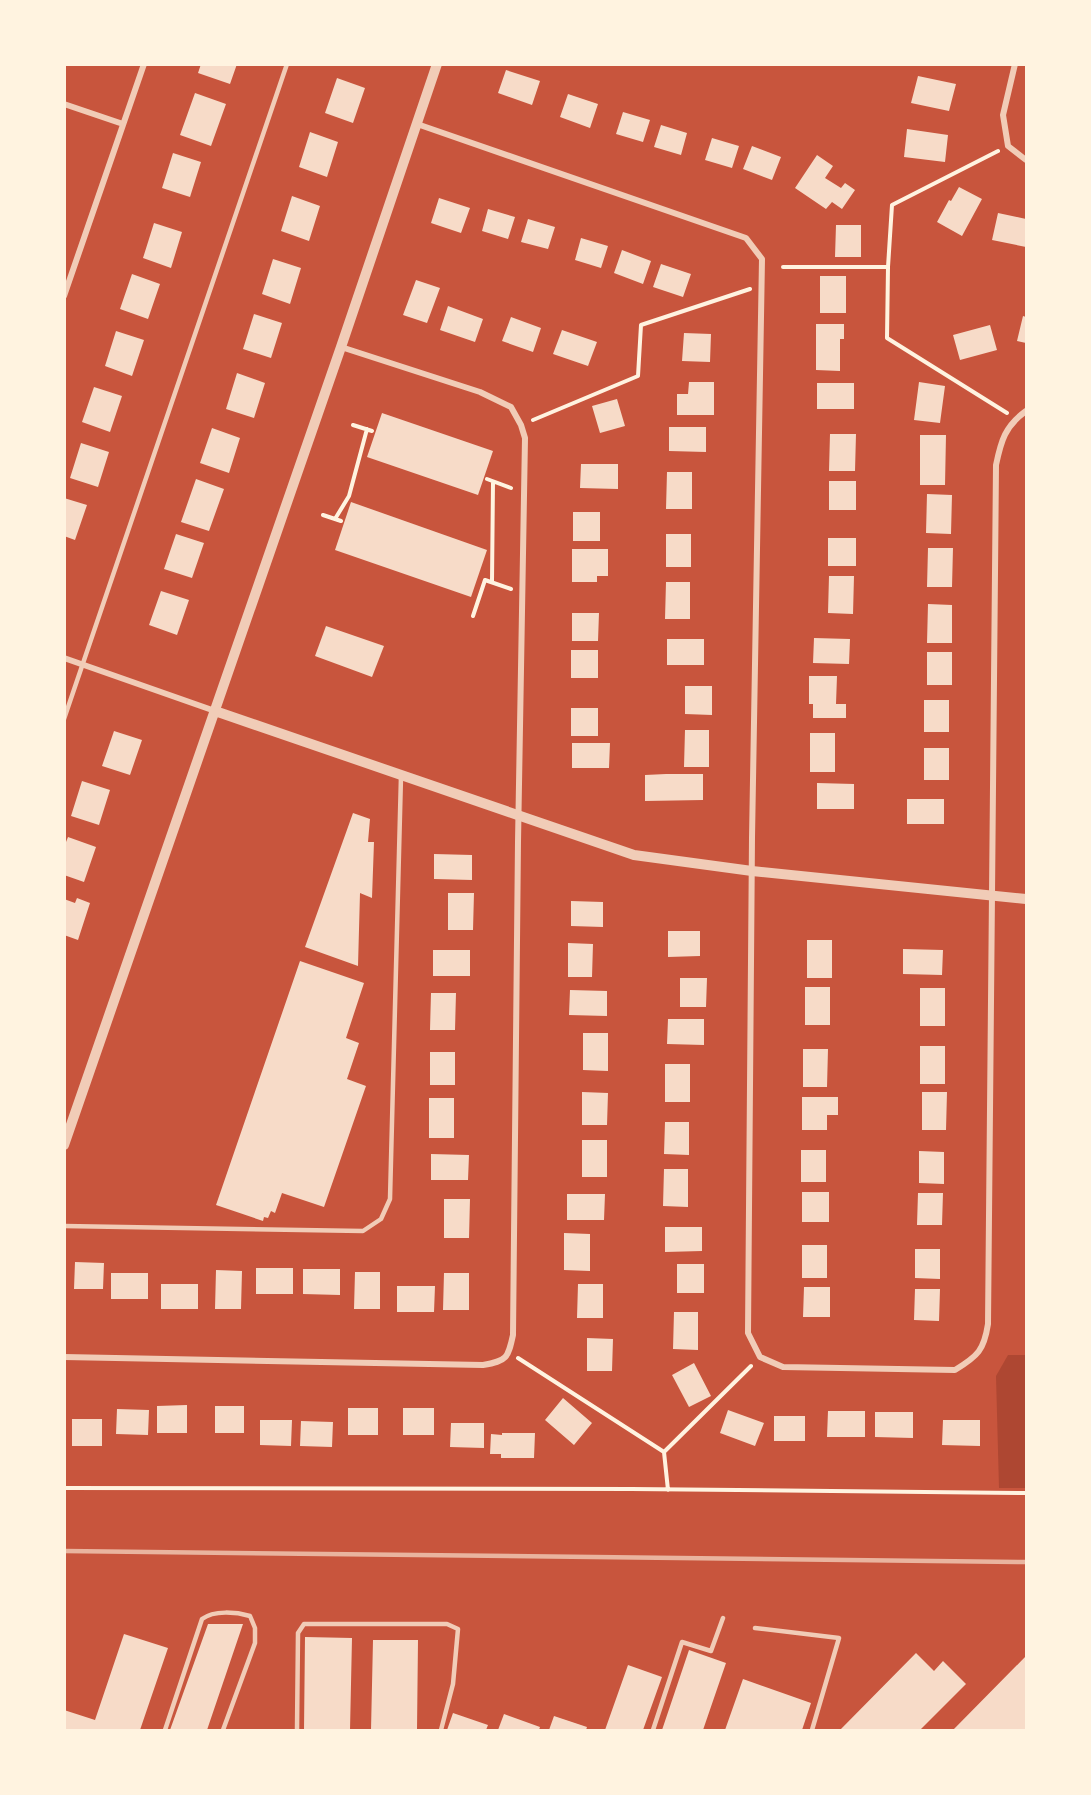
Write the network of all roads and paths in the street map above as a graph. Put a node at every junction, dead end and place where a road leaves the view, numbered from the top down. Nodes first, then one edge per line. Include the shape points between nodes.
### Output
1 (144, 64) edge
2 (287, 64) edge
3 (437, 64) edge
4 (1015, 64) edge
5 (64, 104) edge
6 (123, 124) junction
7 (417, 124) junction
8 (1008, 146) junction
9 (1026, 160) edge
10 (783, 267) dead end
11 (888, 267) junction
12 (754, 288) dead end
13 (64, 296) edge
14 (341, 347) junction
15 (1026, 411) edge
16 (1016, 419) junction
17 (353, 425) dead end
18 (521, 425) junction
19 (487, 479) dead end
20 (493, 482) junction
21 (524, 492) junction
22 (323, 515) dead end
23 (335, 519) junction
24 (341, 521) dead end
25 (492, 582) junction
26 (522, 593) junction
27 (473, 616) dead end
28 (64, 658) edge
29 (84, 664) junction
30 (215, 711) junction
31 (64, 719) edge
32 (401, 775) junction
33 (518, 814) junction
34 (752, 871) junction
35 (992, 895) junction
36 (1026, 898) edge
37 (64, 1145) edge
38 (64, 1226) edge
39 (509, 1352) junction
40 (64, 1357) edge
41 (760, 1357) junction
42 (664, 1452) junction
43 (64, 1488) edge
44 (668, 1490) junction
45 (1026, 1493) edge
46 (723, 1618) dead end
47 (755, 1628) dead end
48 (165, 1731) edge
49 (223, 1731) edge
50 (297, 1731) edge
51 (441, 1731) edge
52 (653, 1731) edge
53 (812, 1731) edge

1 - 6 street
2 - 29 lane
3 - 7 street
4 - 8 street via 1003,115
5 - 6 street
6 - 13 street
7 - 14 street
7 - 34 street via 746,238 762,259
8 - 9 street
8 - 11 path via 892,205
10 - 11 path
11 - 16 path via 887,338
12 - 18 path via 641,325 638,376
14 - 18 street via 480,393 511,407
14 - 30 street
15 - 16 street
16 - 35 street via 1001,438 996,465
17 - 23 path via 370,430 350,496
18 - 21 street via 525,438
19 - 20 path
20 - 21 path
20 - 25 path
21 - 26 street
22 - 23 path
23 - 24 path
25 - 26 path
25 - 27 path via 485,580
26 - 33 street
28 - 29 street
29 - 30 street
29 - 31 lane
30 - 32 street
30 - 37 street
32 - 33 street
32 - 38 lane via 390,1199 381,1220 363,1231
33 - 34 street via 634,855
33 - 39 street via 513,1335
34 - 35 street
34 - 41 street via 748,1333
35 - 36 street
35 - 41 street via 985,1342 975,1358 955,1370 783,1367
39 - 40 street via 500,1362 483,1365
39 - 42 path
41 - 42 path
42 - 44 path
43 - 44 path
44 - 45 path
46 - 52 lane via 711,1651 682,1642
47 - 53 lane via 839,1638
48 - 49 lane via 202,1619 208,1614 240,1614 250,1616 255,1643
50 - 51 lane via 298,1634 304,1624 447,1624 458,1629 453,1684

